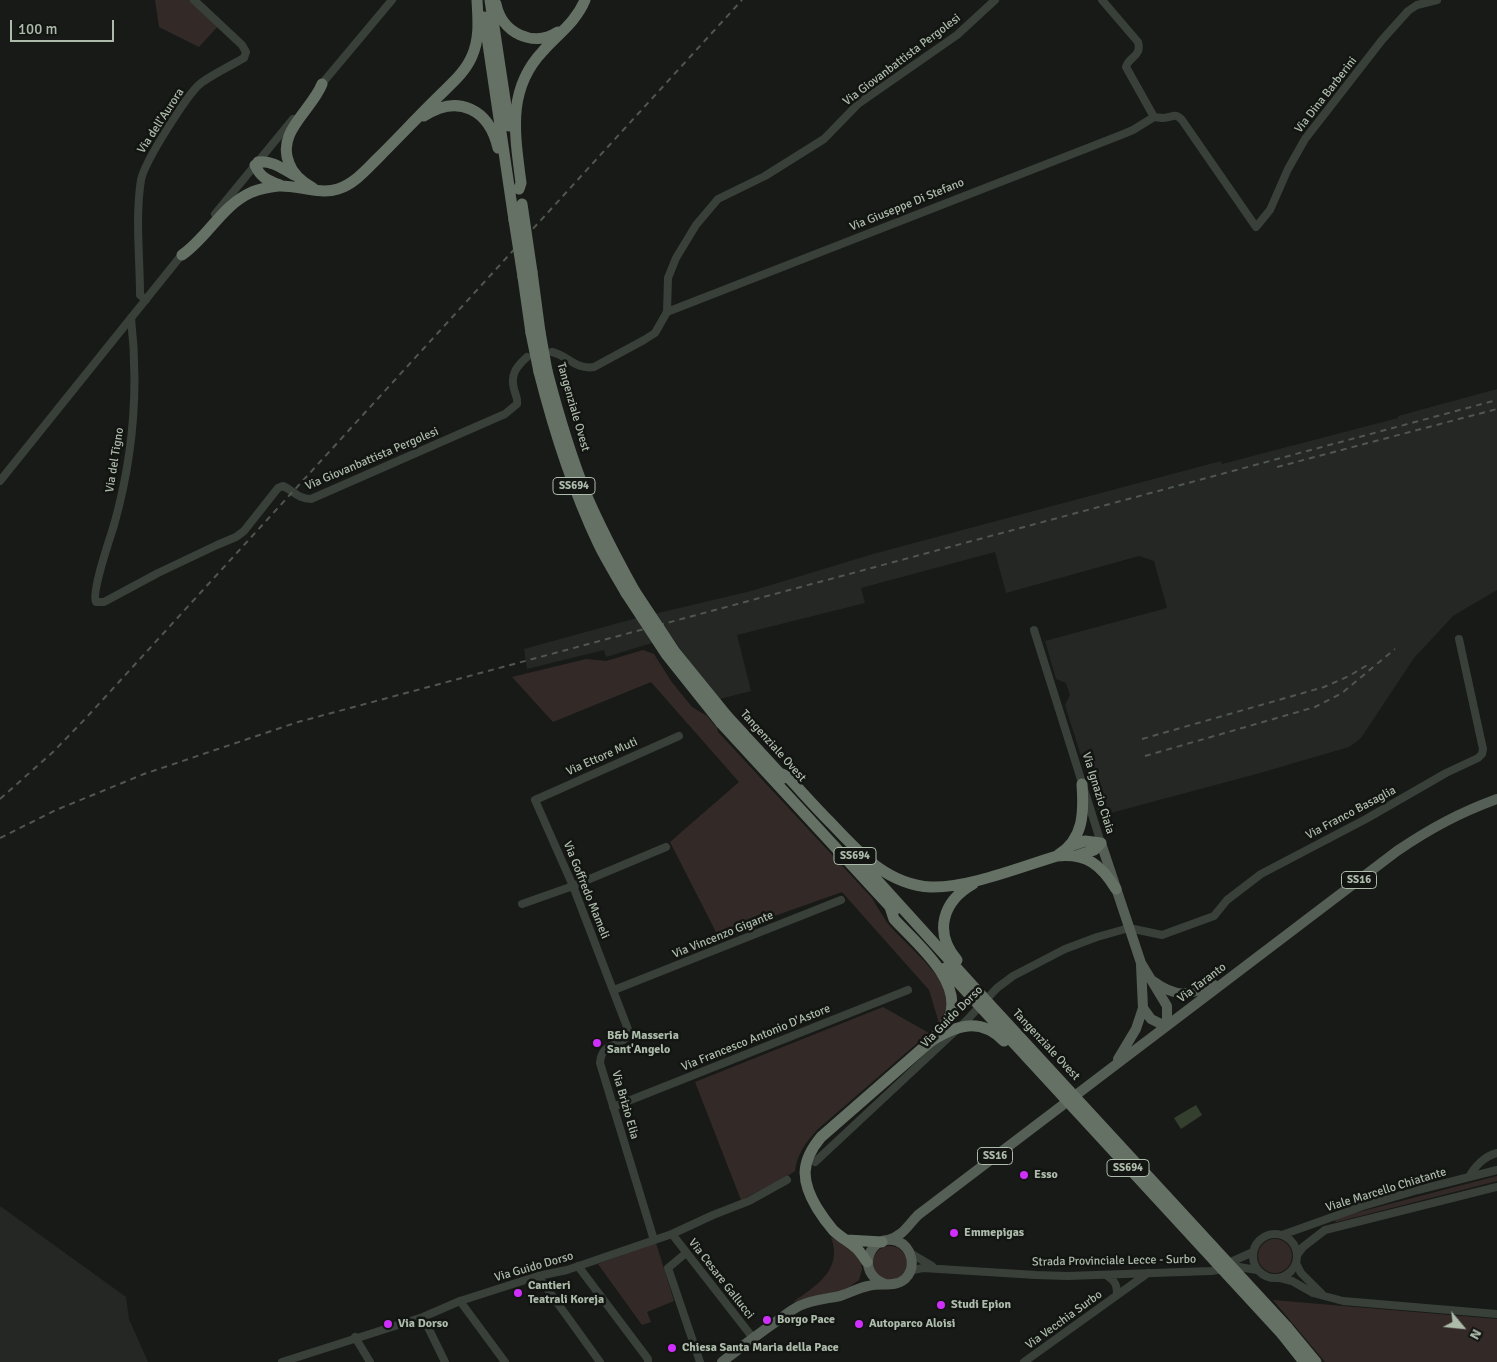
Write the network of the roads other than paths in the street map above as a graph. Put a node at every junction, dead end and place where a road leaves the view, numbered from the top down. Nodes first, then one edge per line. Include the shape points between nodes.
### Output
1 (194, 0) edge
2 (392, 0) edge
3 (477, 0) edge
4 (482, 0) edge
5 (490, 0) edge
6 (496, 0) edge
7 (584, 0) edge
8 (996, 0) edge
9 (1102, 0) edge
10 (1437, 0) edge
11 (572, 22) junction
12 (322, 84) junction
13 (1154, 117) junction
14 (414, 123) junction
15 (257, 163) junction
16 (297, 178) junction
17 (289, 187) junction
18 (519, 189) junction
19 (316, 190) junction
20 (516, 211) junction
21 (182, 255) junction
22 (527, 275) junction
23 (146, 300) junction
24 (667, 312) junction
25 (131, 318) junction
26 (552, 352) dead end
27 (526, 357) dead end
28 (0, 481) edge
29 (96, 602) joint
30 (1034, 630) dead end
31 (1459, 639) dead end
32 (724, 720) junction
33 (679, 736) dead end
34 (779, 773) junction
35 (1082, 784) junction
36 (1497, 799) edge
37 (535, 800) joint
38 (1101, 843) junction
39 (666, 847) dead end
40 (1072, 851) junction
41 (986, 878) junction
42 (573, 886) junction
43 (1116, 889) junction
44 (841, 900) dead end
45 (522, 904) dead end
46 (890, 907) junction
47 (1129, 928) junction
48 (1141, 963) junction
49 (1230, 977) junction
50 (1150, 979) junction
51 (614, 990) junction
52 (908, 990) dead end
53 (981, 996) junction
54 (1144, 1008) junction
55 (1165, 1026) junction
56 (931, 1041) junction
57 (1114, 1066) junction
58 (1060, 1094) junction
59 (613, 1107) junction
60 (1497, 1153) edge
61 (815, 1162) dead end
62 (1497, 1170) edge
63 (1469, 1177) junction
64 (787, 1180) dead end
65 (1497, 1187) edge
66 (932, 1204) junction
67 (672, 1234) junction
68 (1282, 1235) junction
69 (654, 1240) junction
70 (846, 1240) junction
71 (885, 1241) junction
72 (909, 1251) junction
73 (1253, 1252) junction
74 (686, 1253) junction
75 (1297, 1259) junction
76 (868, 1264) junction
77 (578, 1266) junction
78 (941, 1268) junction
79 (1257, 1270) junction
80 (1211, 1271) junction
81 (1148, 1273) junction
82 (908, 1275) junction
83 (1105, 1275) junction
84 (538, 1276) junction
85 (1280, 1278) junction
86 (885, 1284) junction
87 (842, 1295) junction
88 (1117, 1295) junction
89 (1326, 1297) junction
90 (460, 1301) junction
91 (1497, 1314) edge
92 (423, 1317) junction
93 (1284, 1330) junction
94 (355, 1338) junction
95 (754, 1338) junction
96 (293, 1360) edge
97 (282, 1362) edge
98 (370, 1362) edge
99 (446, 1362) edge
100 (505, 1362) edge
101 (600, 1362) edge
102 (648, 1362) edge
103 (700, 1362) edge
104 (722, 1362) edge
105 (1024, 1362) edge
106 (1304, 1362) edge
107 (1316, 1362) edge

1 - 23 street, Via dell'Aurora via 246,52 244,58 200,84 191,94 141,177 138,203 140,295
2 - 12 street
3 - 14 highway via 478,32 472,57 460,76
4 - 20 highway, Tangenziale Ovest / SS694
5 - 18 highway, Tangenziale Ovest / SS694
6 - 11 highway via 508,28 528,38 546,38
7 - 11 highway
8 - 24 street, Via Giovanbattista Pergolesi via 957,35 858,104 824,139 765,176 718,199 696,225 670,270
9 - 13 street via 1138,42 1137,54 1126,67
10 - 13 street, Via Dina Barberini via 1408,11 1382,40 1306,139 1291,162 1270,210 1256,227 1178,116
11 - 18 highway via 538,56 520,90 514,117
12 - 15 street
12 - 16 highway via 292,128 285,147 286,158
13 - 24 street, Via Giuseppe Di Stefano via 1121,135
14 - 19 highway via 353,182 338,189
14 - 20 highway via 439,108 451,106 462,106 483,117 496,137 509,201
15 - 16 highway via 264,161 276,165
15 - 17 highway via 258,171 265,179
15 - 21 street
16 - 19 highway
17 - 19 highway
17 - 21 highway via 265,188 242,197
18 - 20 highway, Tangenziale Ovest / SS694
20 - 22 highway, Tangenziale Ovest / SS694, bridge
20 - 22 highway, Tangenziale Ovest / SS694, bridge
21 - 23 street
22 - 32 highway, Tangenziale Ovest / SS694, bridge via 552,426 598,544 666,654
23 - 25 street
24 - 26 street, Via Giovanbattista Pergolesi via 655,333 594,367 578,366
25 - 28 street
25 - 29 street, Via del Tigno via 135,379 131,448 118,513 96,585
27 - 29 street, Via Giovanbattista Pergolesi via 513,373 517,404 504,414 310,499 303,499 283,486 278,488 236,538 217,544 104,602
30 - 35 street, Via Ignazio Ciaia
31 - 47 street, Via Franco Basaglia via 1483,749 1478,758 1261,874 1226,900 1214,916 1162,935
32 - 34 highway, Tangenziale Ovest / SS694
32 - 46 highway, Tangenziale Ovest / SS694
33 - 37 street, Via Ettore Muti
34 - 41 highway via 787,776 856,850 888,874 932,887
34 - 53 highway, Tangenziale Ovest / SS694
35 - 38 street, Via Ignazio Ciaia
35 - 40 highway via 1083,817
36 - 49 main road, Via Taranto / SS16 via 1432,828 1397,851
37 - 42 street, Via Goffredo Mameli
38 - 40 highway via 1085,841
38 - 43 main road, Via Ignazio Ciaia
39 - 42 street
40 - 41 highway
40 - 43 highway via 1101,868
41 - 53 highway via 955,896 944,922 947,945
42 - 45 street
42 - 51 street, Via Goffredo Mameli
43 - 47 main road, Via Ignazio Ciaia
44 - 51 street, Via Vincenzo Gigante
46 - 53 highway, Tangenziale Ovest / SS694
46 - 56 highway via 894,919 940,970 949,986 950,1016
47 - 48 main road, Via Ignazio Ciaia
47 - 61 street, Via Guido Dorso via 1065,949 1013,976
48 - 50 main road, Via Ignazio Ciaia
48 - 54 main road, Via Ignazio Ciaia
49 - 50 main road, Via Ignazio Ciaia via 1190,994 1171,992
49 - 55 main road, Via Taranto / SS16
50 - 55 main road, Via Ignazio Ciaia via 1167,1006
51 - 59 street, Via Brizio Elia via 629,1032 626,1039 606,1048 601,1055 600,1063
52 - 59 street, Via Francesco Antonio D'Astore
53 - 58 highway, Tangenziale Ovest / SS694, bridge
53 - 93 highway, Tangenziale Ovest / SS694, bridge
54 - 55 main road via 1150,1019
54 - 57 main road, Via Ignazio Ciaia via 1129,1043
55 - 57 main road, Via Taranto / SS16
56 - 58 highway, bridge via 962,1026 992,1031
56 - 70 highway via 831,1128 809,1153 804,1177 807,1188 823,1217
57 - 66 main road, Via Taranto / SS16
58 - 93 highway, Tangenziale Ovest / SS694, bridge
59 - 69 street, Via Brizio Elia
60 - 63 street via 1474,1167
62 - 63 street, Viale Marcello Chiatante
63 - 68 street, Viale Marcello Chiatante via 1339,1214
64 - 67 street, Via Guido Dorso via 749,1201
65 - 75 street, Viale Marcello Chiatante via 1324,1230 1304,1247
66 - 71 main road, Via Taranto via 902,1234
66 - 72 main road, Via Taranto via 910,1231
67 - 69 street, Via Guido Dorso
67 - 74 street, Via Cesare Gallucci
68 - 73 street, Viale Marcello Chiatante via 1260,1239
68 - 75 street via 1293,1243
69 - 77 street, Via Guido Dorso
70 - 71 highway
70 - 76 highway
71 - 72 main road via 897,1242
71 - 76 main road, Via Taranto via 871,1250
72 - 78 street, Strada Provinciale Lecce - Surbo via 925,1263
72 - 82 main road, Via Taranto via 912,1266
73 - 79 street
73 - 80 street, Viale Marcello Chiatante
74 - 95 street, Via Cesare Gallucci
74 - 103 street via 668,1268
75 - 85 street, Viale Marcello Chiatante via 1292,1270
75 - 89 street via 1301,1273
76 - 86 main road via 872,1276
76 - 87 main road, Via Taranto via 860,1281
77 - 84 street, Via Guido Dorso
77 - 102 street
78 - 82 street, Strada Provinciale Lecce - Surbo via 918,1268
78 - 83 street, Strada Provinciale Lecce - Surbo via 1036,1275
79 - 80 street, Strada Provinciale Lecce - Surbo via 1239,1267
79 - 85 street via 1267,1277
80 - 81 street, Strada Provinciale Lecce - Surbo
81 - 83 street, Strada Provinciale Lecce - Surbo
81 - 88 street, Via Vecchia Surbo
82 - 86 main road, Via Taranto via 899,1282
83 - 88 street, Via Vecchia Surbo via 1114,1281
84 - 90 street, Via Guido Dorso
84 - 101 street
85 - 89 street
86 - 87 main road, Via Taranto
87 - 95 main road, Via Taranto via 799,1306
88 - 105 street, Via Vecchia Surbo
89 - 91 street
90 - 92 street, Via Guido Dorso
90 - 100 street
92 - 94 street, Via Guido Dorso
92 - 99 street
93 - 106 highway, Tangenziale Ovest / SS694
93 - 107 highway, Tangenziale Ovest / SS694
94 - 96 street, Via Guido Dorso
94 - 98 street
95 - 104 main road, Via Taranto
96 - 97 street, Via Guido Dorso

